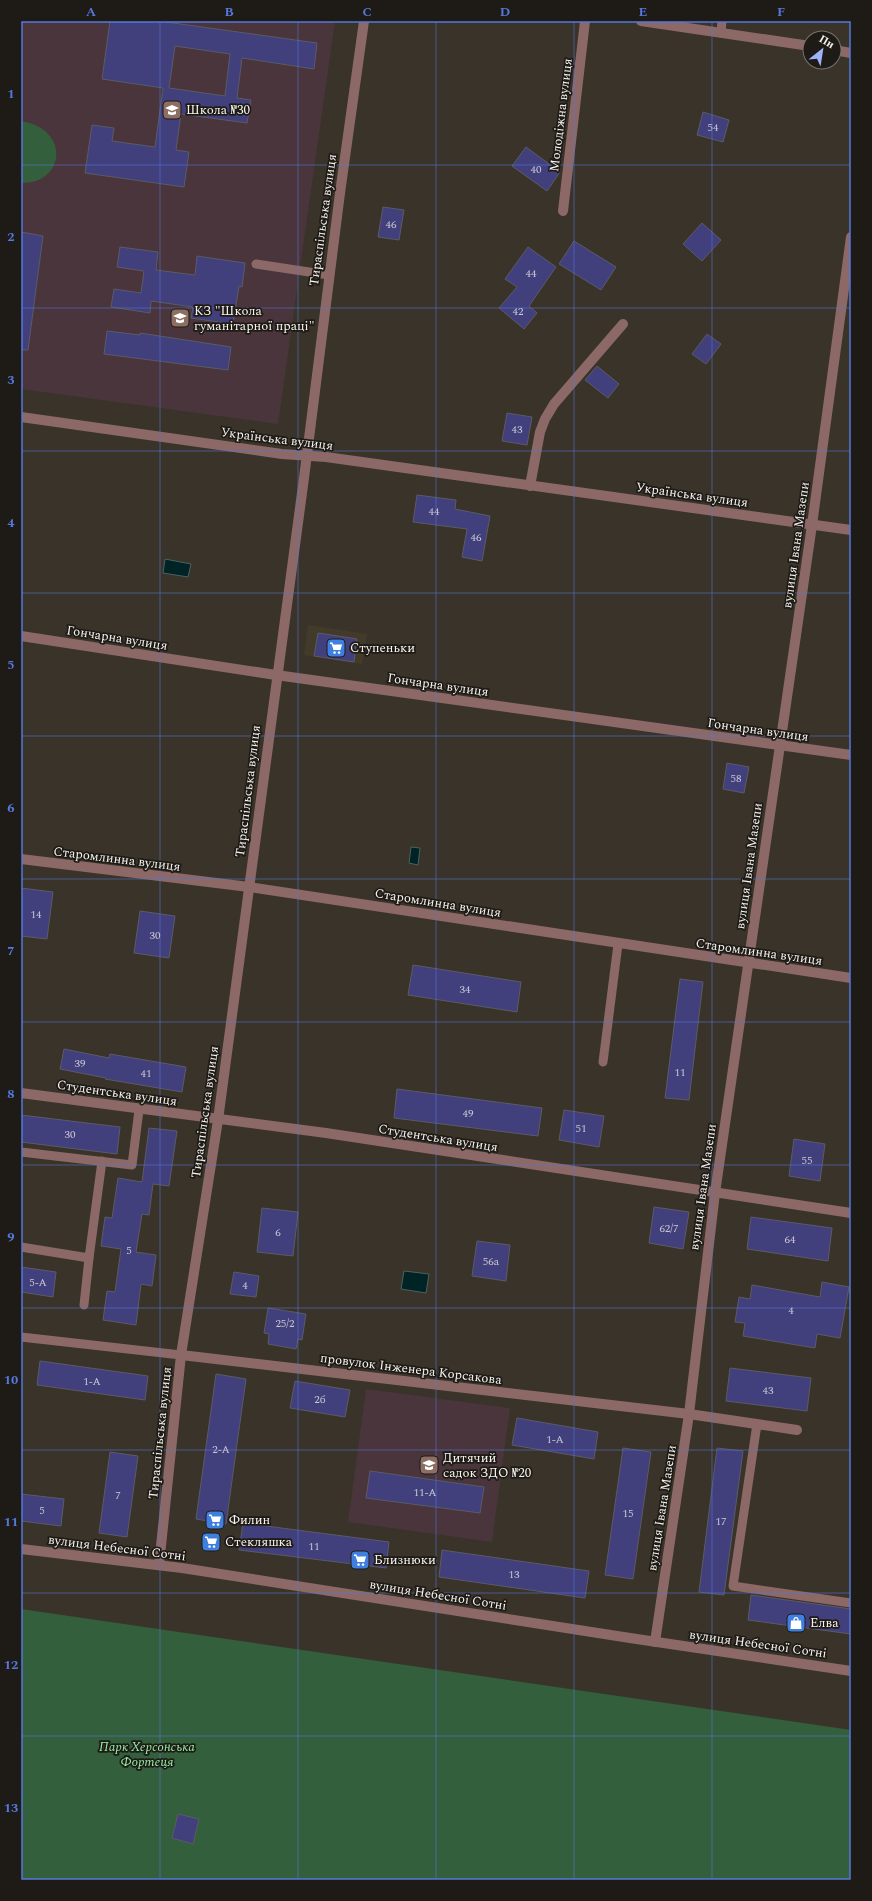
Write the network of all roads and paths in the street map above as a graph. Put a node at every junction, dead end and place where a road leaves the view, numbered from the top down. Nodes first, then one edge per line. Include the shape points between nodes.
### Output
1 (364, 21) edge
2 (585, 21) edge
3 (641, 21) edge
4 (722, 21) edge
5 (721, 32) junction
6 (802, 45) edge
7 (562, 212) dead end
8 (851, 237) edge
9 (256, 264) dead end
10 (329, 275) junction
11 (847, 296) edge
12 (623, 324) dead end
13 (21, 417) edge
14 (306, 456) junction
15 (530, 486) junction
16 (812, 525) junction
17 (851, 530) edge
18 (21, 636) edge
19 (276, 675) junction
20 (779, 746) junction
21 (851, 756) edge
22 (21, 860) edge
23 (249, 887) junction
24 (618, 944) junction
25 (748, 964) junction
26 (851, 978) edge
27 (603, 1062) dead end
28 (21, 1093) edge
29 (139, 1110) junction
30 (218, 1120) junction
31 (21, 1152) edge
32 (102, 1161) junction
33 (715, 1193) junction
34 (851, 1213) edge
35 (21, 1247) edge
36 (89, 1258) junction
37 (84, 1304) dead end
38 (21, 1336) edge
39 (181, 1355) junction
40 (689, 1414) junction
41 (756, 1424) junction
42 (797, 1430) dead end
43 (21, 1549) edge
44 (159, 1565) junction
45 (851, 1603) edge
46 (655, 1642) junction
47 (851, 1670) edge

1 - 10 street, Тираспільська вулиця
2 - 7 street, Молодіжна вулиця
3 - 5 street
4 - 5 lane
5 - 6 street
8 - 11 street, вулиця Івана Мазепи
9 - 10 lane
10 - 14 street, Тираспільська вулиця
11 - 16 street, вулиця Івана Мазепи
12 - 15 street via 554,404 545,419 540,432
13 - 14 street, Українська вулиця
14 - 15 street, Українська вулиця
14 - 19 street, Тираспільська вулиця
15 - 16 street, Українська вулиця
16 - 17 street, Українська вулиця
16 - 20 street, вулиця Івана Мазепи
18 - 19 street, Гончарна вулиця
19 - 20 street, Гончарна вулиця
19 - 23 street, Тираспільська вулиця
20 - 21 street, Гончарна вулиця
20 - 25 street, вулиця Івана Мазепи
22 - 23 street, Старомлинна вулиця
23 - 24 street, Старомлинна вулиця
23 - 30 street, Тираспільська вулиця
24 - 25 street, Старомлинна вулиця
24 - 27 lane
25 - 26 street, Старомлинна вулиця
25 - 33 street, вулиця Івана Мазепи
28 - 29 street, Студентська вулиця
29 - 30 street, Студентська вулиця
29 - 32 lane via 132,1165
30 - 33 street, Студентська вулиця
30 - 39 street, Тираспільська вулиця
31 - 32 lane
32 - 36 lane
33 - 34 street, Студентська вулиця
33 - 40 street, вулиця Івана Мазепи
35 - 36 lane
36 - 37 lane
38 - 39 lane, провулок Інженера Корсакова
39 - 40 street, провулок Інженера Корсакова
39 - 44 street, Тираспільська вулиця
40 - 41 street, провулок Інженера Корсакова
40 - 46 street, вулиця Івана Мазепи
41 - 42 street, провулок Інженера Корсакова
41 - 45 lane via 734,1586
43 - 44 street, вулиця Небесної Сотні
44 - 46 street, вулиця Небесної Сотні
46 - 47 street, вулиця Небесної Сотні

